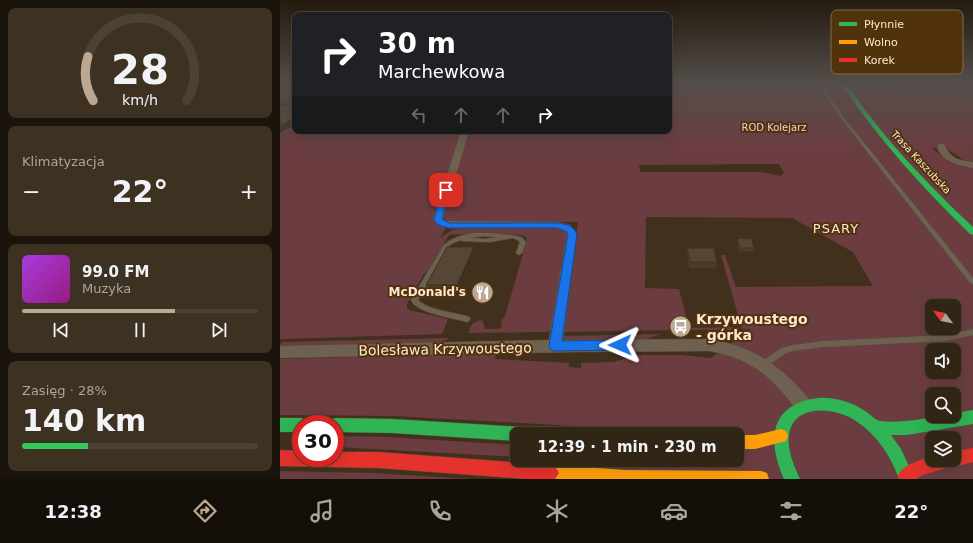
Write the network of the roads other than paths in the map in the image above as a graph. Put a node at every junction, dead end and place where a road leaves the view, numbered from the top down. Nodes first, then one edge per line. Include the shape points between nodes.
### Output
1 (834, 105) edge
2 (857, 105) edge
3 (870, 105) edge
4 (876, 113) dead end
5 (464, 134) edge
6 (941, 146) dead end
7 (973, 165) edge
8 (973, 232) edge
9 (519, 253) dead end
10 (973, 282) edge
11 (467, 319) dead end
12 (973, 332) edge
13 (555, 346) junction
14 (280, 352) edge
15 (764, 364) junction
16 (804, 406) junction
17 (973, 417) edge
18 (280, 425) edge
19 (292, 425) edge
20 (344, 425) edge
21 (876, 428) junction
22 (510, 433) edge
23 (781, 436) junction
24 (744, 442) edge
25 (973, 455) edge
26 (280, 458) edge
27 (961, 458) edge
28 (925, 467) edge
29 (906, 477) edge
30 (761, 479) edge
31 (792, 479) edge

1 - 10 lane
2 - 8 main road, Trasa Kaszubska via 889,145
3 - 4 main road
5 - 13 street via 438,219 441,223 557,225 570,230 572,234
6 - 7 street via 946,156
9 - 11 lane via 523,242 518,237 494,240 460,239 446,246 414,300 428,309
12 - 15 lane via 947,338 793,348 784,350
13 - 14 street, Bolesława Krzywoustego
13 - 15 street, Bolesława Krzywoustego via 709,345 738,351
15 - 16 street, Bolesława Krzywoustego via 778,375
16 - 21 main road via 824,404 838,407 858,415
16 - 23 main road via 787,420
17 - 21 main road via 906,428
18 - 19 main road
20 - 22 main road
21 - 29 main road via 895,450
23 - 24 main road
23 - 31 main road via 783,459
25 - 27 main road
26 - 30 main road via 378,460 626,478
28 - 29 main road

